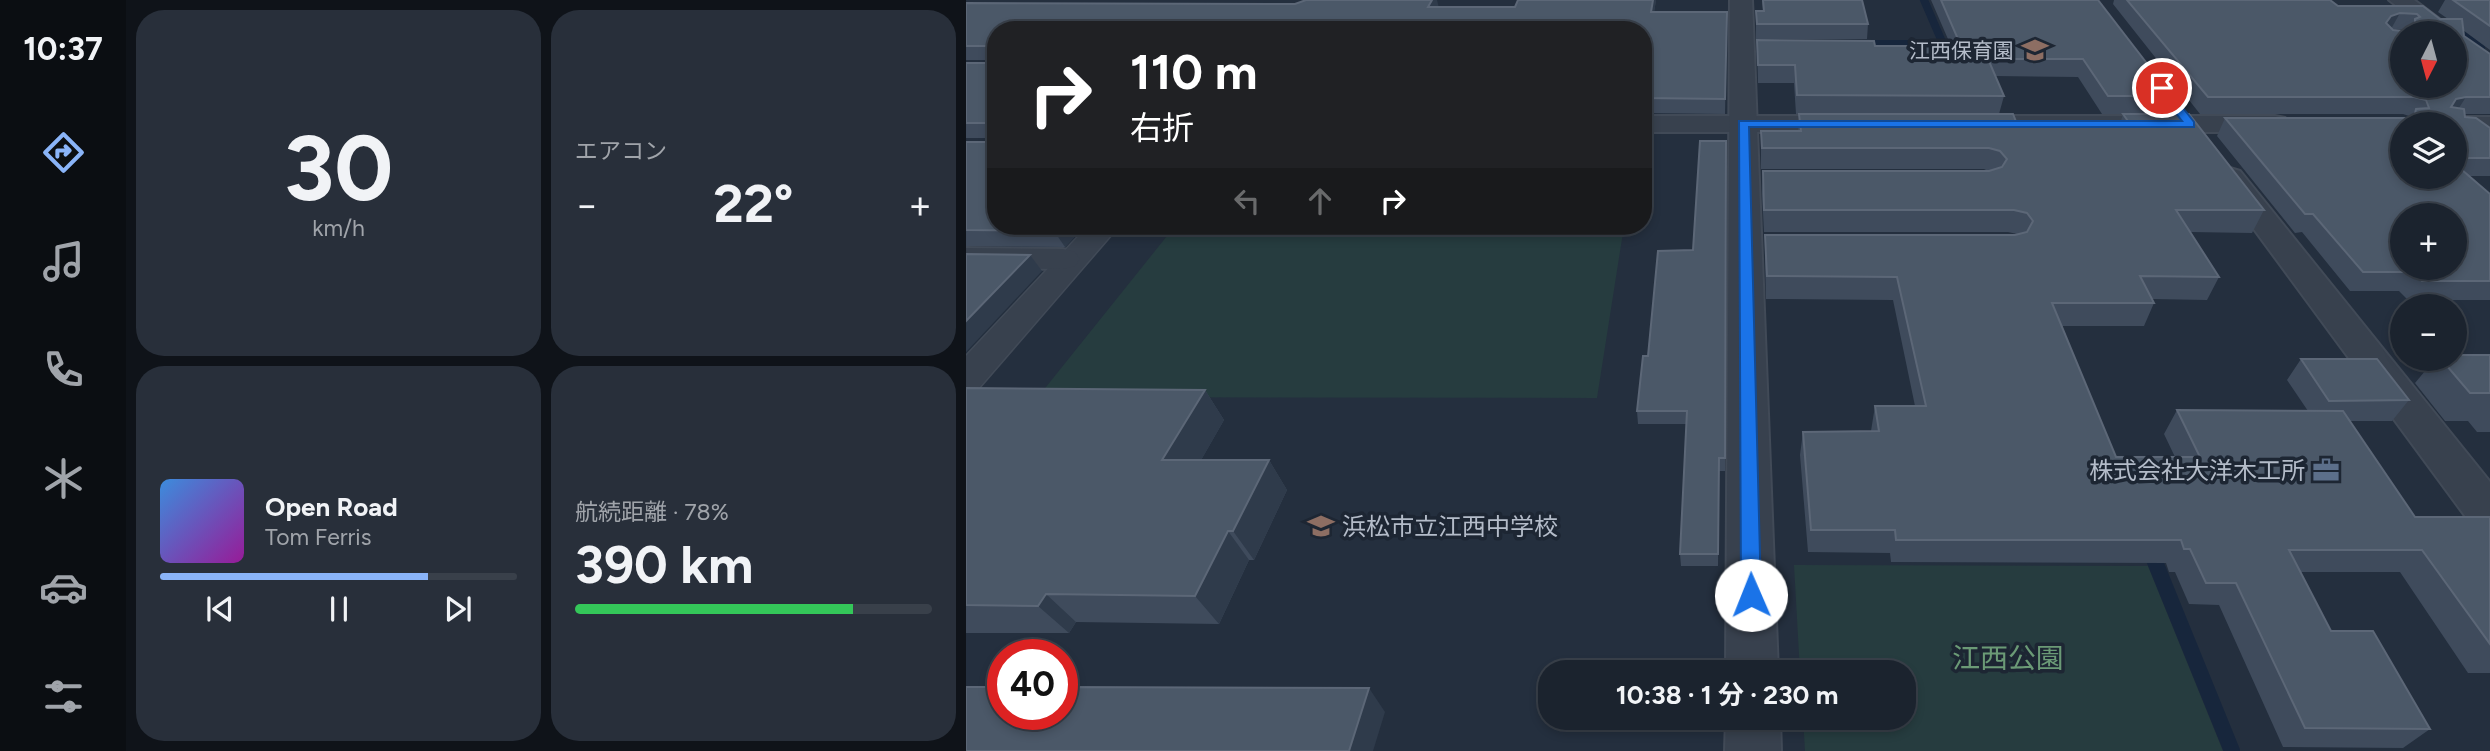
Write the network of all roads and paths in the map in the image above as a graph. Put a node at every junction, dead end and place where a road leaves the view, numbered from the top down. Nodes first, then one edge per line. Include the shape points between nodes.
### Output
1 (1741, 0) edge
2 (2400, 0) edge
3 (2430, 21) edge
4 (2166, 94) edge
5 (1652, 124) edge
6 (1743, 124) junction
7 (1872, 124) edge
8 (1941, 124) edge
9 (2190, 124) junction
10 (2296, 124) edge
11 (2467, 125) edge
12 (2490, 125) edge
13 (1094, 235) edge
14 (966, 258) edge
15 (1069, 259) junction
16 (966, 379) edge
17 (2490, 515) edge
18 (1752, 660) edge
19 (1753, 730) edge
20 (1753, 751) edge

1 - 6 street via 1756,49
2 - 3 street
4 - 9 street
5 - 6 street
6 - 7 street
6 - 18 street via 1761,181 1763,245
8 - 9 street
9 - 10 street
9 - 17 street
11 - 12 street
13 - 15 street
14 - 15 street
15 - 16 street
19 - 20 street

